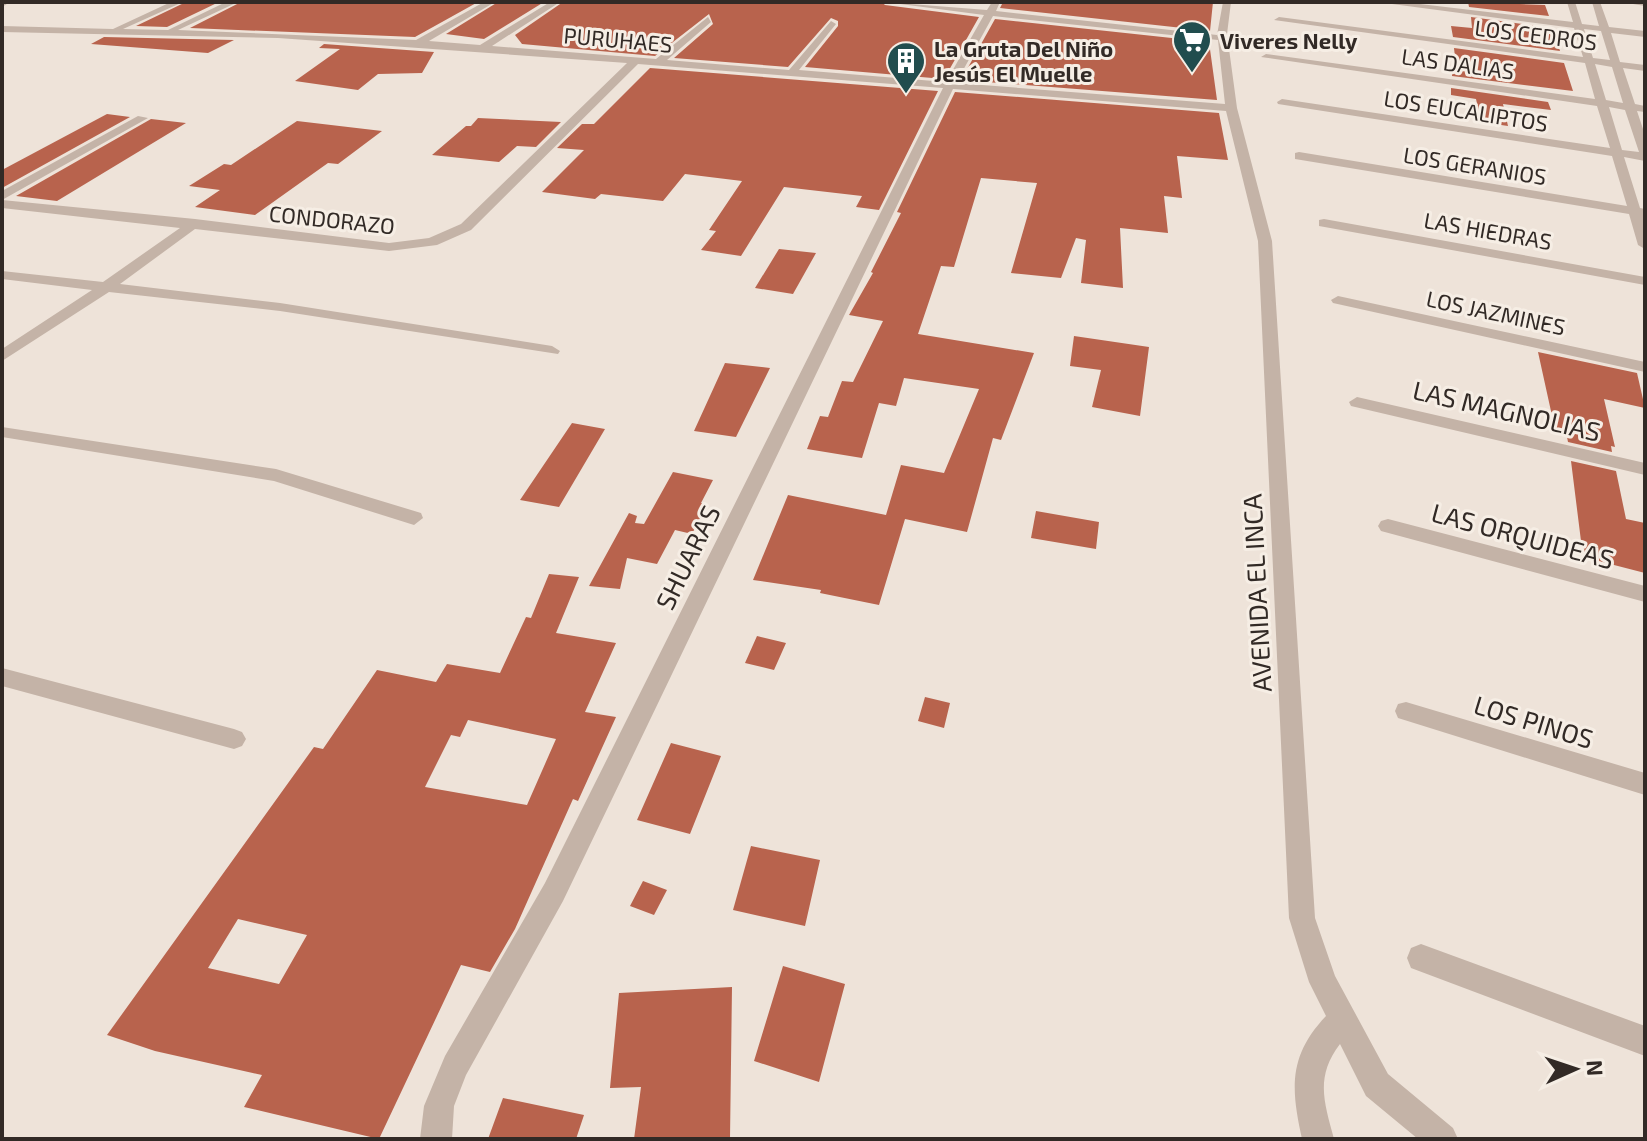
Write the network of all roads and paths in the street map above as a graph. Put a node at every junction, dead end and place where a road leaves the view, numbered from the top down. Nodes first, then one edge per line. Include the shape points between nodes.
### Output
1 (179, 2) edge
2 (234, 2) edge
3 (491, 2) edge
4 (556, 2) edge
5 (889, 2) edge
6 (996, 2) edge
7 (1227, 2) edge
8 (1381, 2) edge
9 (1571, 2) edge
10 (1596, 2) edge
11 (1636, 2) edge
12 (1645, 3) edge
13 (989, 13) junction
14 (708, 20) dead end
15 (1279, 20) dead end
16 (831, 24) dead end
17 (1578, 26) junction
18 (2, 29) edge
19 (1605, 29) junction
20 (110, 31) junction
21 (165, 32) junction
22 (1645, 34) edge
23 (1222, 38) junction
24 (418, 43) junction
25 (482, 48) junction
26 (1266, 57) dead end
27 (635, 61) junction
28 (1589, 61) junction
29 (659, 62) junction
30 (1616, 65) junction
31 (1645, 68) edge
32 (791, 74) junction
33 (949, 86) junction
34 (1282, 102) dead end
35 (1602, 103) junction
36 (1630, 107) junction
37 (1231, 108) junction
38 (1645, 109) edge
39 (142, 118) dead end
40 (1617, 153) junction
41 (1645, 155) edge
42 (1299, 156) dead end
43 (2, 196) edge
44 (2, 204) edge
45 (1640, 212) edge
46 (195, 223) junction
47 (1324, 223) dead end
48 (1645, 245) edge
49 (2, 275) edge
50 (1645, 281) edge
51 (105, 288) junction
52 (1338, 300) dead end
53 (552, 351) dead end
54 (2, 356) edge
55 (1645, 367) edge
56 (1357, 402) dead end
57 (2, 432) edge
58 (1645, 469) edge
59 (414, 518) dead end
60 (1388, 526) dead end
61 (1645, 594) edge
62 (2, 677) edge
63 (1406, 711) dead end
64 (234, 739) dead end
65 (1645, 784) edge
66 (1421, 958) dead end
67 (1343, 1019) junction
68 (1645, 1041) edge
69 (436, 1139) edge
70 (1318, 1139) edge
71 (1442, 1139) edge

1 - 20 street
2 - 21 street
3 - 24 street
4 - 25 street
5 - 13 street
6 - 13 street, SHUARAS
7 - 23 street, AVENIDA EL INCA
8 - 17 street
9 - 17 street
10 - 19 street
11 - 12 street
13 - 23 street
13 - 33 street, SHUARAS
14 - 29 street
15 - 28 street, LOS CEDROS
16 - 32 street
17 - 19 street
17 - 28 street
18 - 20 street, PURUHAES
19 - 22 street
19 - 30 street
20 - 21 street, PURUHAES
21 - 24 street, PURUHAES
23 - 37 street, AVENIDA EL INCA
24 - 25 street, PURUHAES
25 - 27 street, PURUHAES
26 - 35 street, LAS DALIAS
27 - 29 street, PURUHAES
27 - 46 street, CONDORAZO via 466,227 432,242 389,247
28 - 30 street, LOS CEDROS
28 - 35 street
29 - 32 street, PURUHAES
30 - 31 street, LOS CEDROS
30 - 36 street
32 - 33 street, PURUHAES
33 - 37 street, PURUHAES
33 - 69 street, SHUARAS via 554,892 455,1066 439,1106
34 - 40 street, LOS EUCALIPTOS
35 - 36 street, LAS DALIAS
35 - 40 street
36 - 38 street, LAS DALIAS
36 - 41 street
37 - 67 street, AVENIDA EL INCA via 1265,241 1302,918 1323,982
39 - 43 street
40 - 41 street, LOS EUCALIPTOS
40 - 45 street
42 - 45 street, LOS GERANIOS
44 - 46 street, CONDORAZO
45 - 48 street
46 - 51 street
47 - 50 street, LAS HIEDRAS
49 - 51 street
51 - 53 street via 280,307
51 - 54 street
52 - 55 street, LOS JAZMINES
56 - 58 street, LAS MAGNOLIAS
57 - 59 street via 276,475
60 - 61 street, LAS ORQUIDEAS
62 - 64 street
63 - 65 street, LOS PINOS
66 - 68 street
67 - 70 street via 1309,1064 1306,1092
67 - 71 street, AVENIDA EL INCA via 1377,1085

